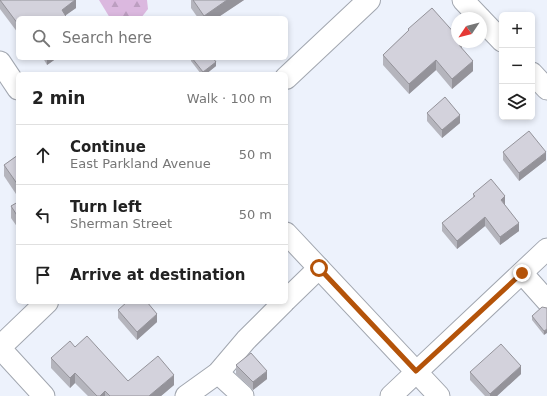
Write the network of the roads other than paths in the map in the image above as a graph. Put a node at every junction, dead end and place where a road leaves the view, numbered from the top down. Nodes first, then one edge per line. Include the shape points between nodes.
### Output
1 (369, 0) edge
2 (463, 0) edge
3 (475, 12) edge
4 (487, 25) edge
5 (499, 38) edge
6 (0, 62) edge
7 (288, 76) edge
8 (535, 76) edge
9 (16, 86) edge
10 (547, 89) edge
11 (288, 235) edge
12 (547, 250) edge
13 (319, 268) junction
14 (522, 273) junction
15 (288, 298) edge
16 (547, 301) edge
17 (45, 304) edge
18 (282, 304) edge
19 (0, 347) edge
20 (416, 371) junction
21 (218, 373) junction
22 (44, 396) edge
23 (186, 396) edge
24 (243, 396) edge
25 (391, 396) edge
26 (439, 396) edge

1 - 7 main road
2 - 3 street
4 - 5 street
6 - 9 street
8 - 10 street
11 - 13 street
12 - 14 street
13 - 15 street
13 - 20 street
14 - 16 street
14 - 20 street
17 - 19 main road
18 - 21 street
19 - 22 street
20 - 25 street
20 - 26 street
21 - 23 street
21 - 24 street

